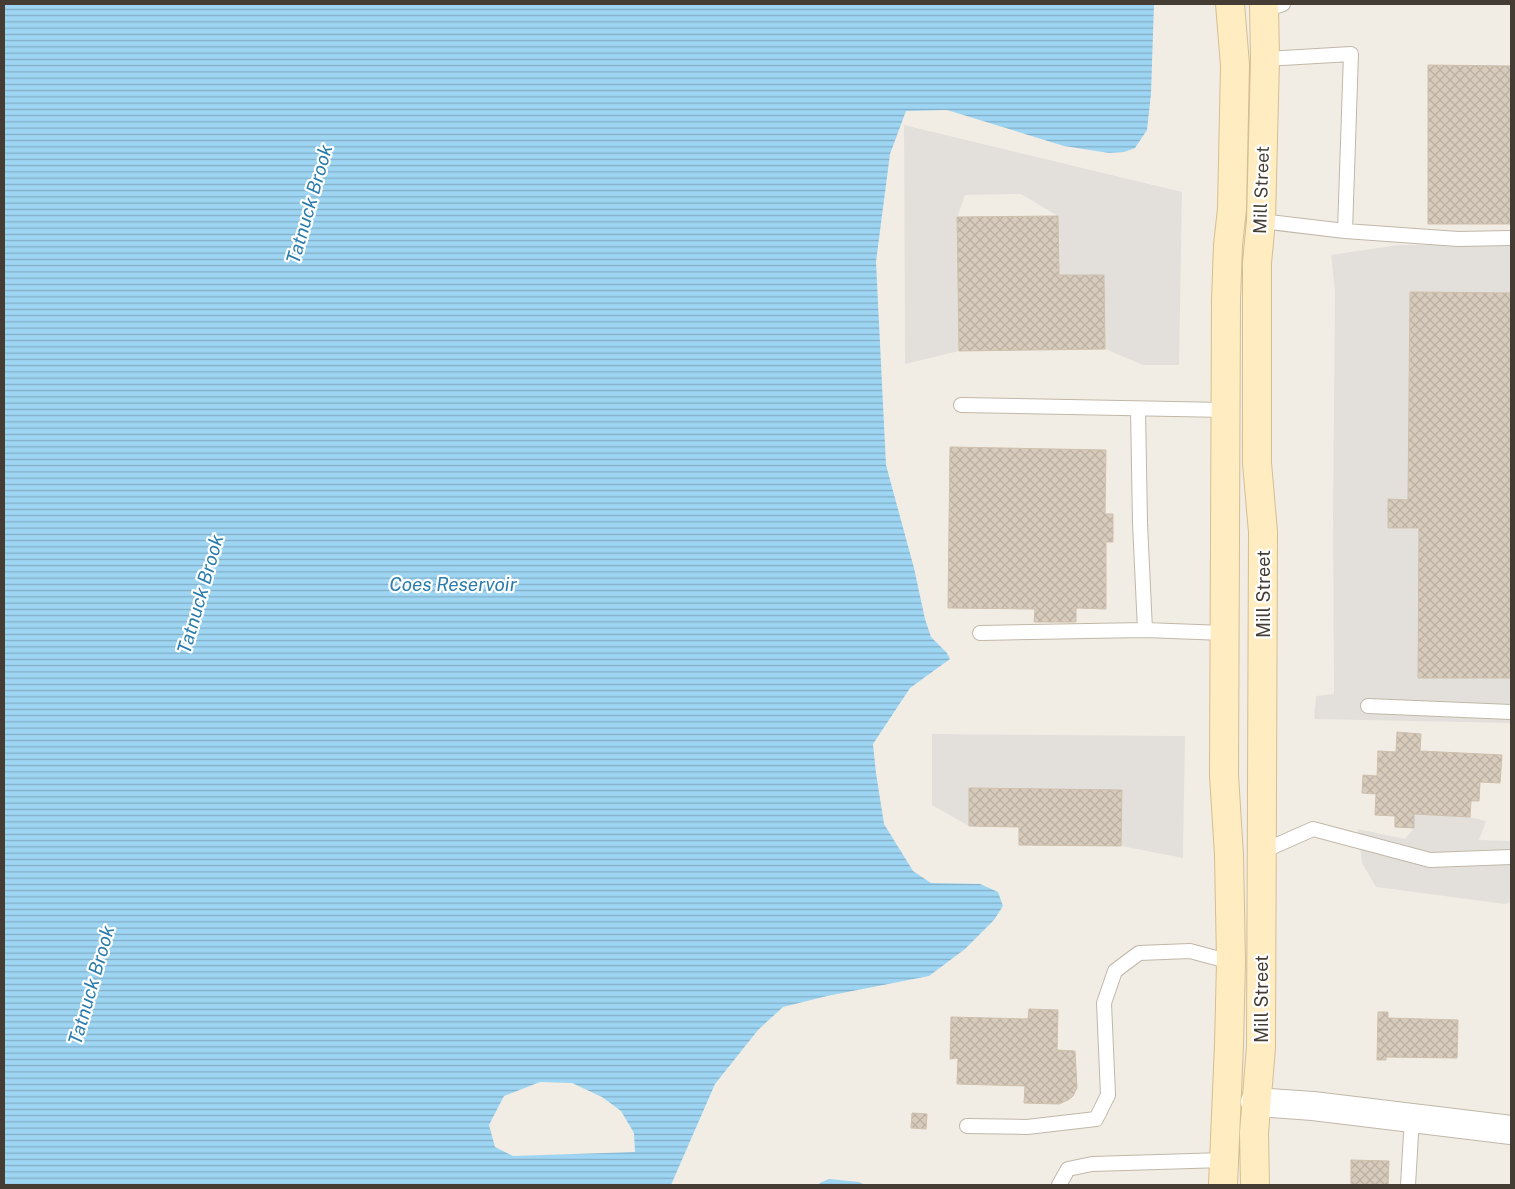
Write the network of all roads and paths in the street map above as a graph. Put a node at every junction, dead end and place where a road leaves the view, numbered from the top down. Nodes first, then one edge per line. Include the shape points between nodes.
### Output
1 (1230, 4) edge
2 (1271, 6) edge
3 (1265, 59) junction
4 (1261, 221) junction
5 (1345, 231) junction
6 (1511, 238) edge
7 (1228, 245) junction
8 (1256, 263) junction
9 (961, 405) dead end
10 (1138, 409) junction
11 (1226, 410) junction
12 (1145, 630) junction
13 (980, 633) dead end
14 (1224, 633) junction
15 (1368, 706) dead end
16 (1511, 712) edge
17 (1261, 852) junction
18 (1511, 857) edge
19 (1231, 962) junction
20 (1227, 1100) junction
21 (1255, 1102) junction
22 (1412, 1118) junction
23 (967, 1126) dead end
24 (1511, 1130) edge
25 (1224, 1173) edge
26 (1059, 1185) edge
27 (1255, 1185) edge
28 (1408, 1185) edge

1 - 7 main road, Mill Street via 1235,65 1232,209
2 - 3 main road, Mill Street
3 - 4 main road, Mill Street
3 - 5 lane via 1351,54
4 - 5 lane
4 - 8 main road, Mill Street
5 - 6 lane via 1458,239
7 - 8 main road
7 - 11 main road, Mill Street
8 - 17 main road, Mill Street via 1257,463 1263,532
9 - 10 lane
10 - 11 lane
10 - 12 lane
11 - 14 main road, Mill Street
12 - 13 lane
12 - 14 lane
14 - 19 main road, Mill Street via 1224,775
15 - 16 lane
17 - 18 lane via 1313,829 1430,860
17 - 21 main road, Mill Street via 1261,1047
19 - 20 main road, Mill Street
19 - 23 lane via 1190,951 1139,954 1115,971 1104,1003 1108,1095 1096,1119 1027,1127
20 - 21 main road
20 - 25 main road, Mill Street
21 - 22 street
21 - 27 main road, Mill Street
22 - 24 street
22 - 28 lane
25 - 26 lane via 1092,1164 1068,1169

